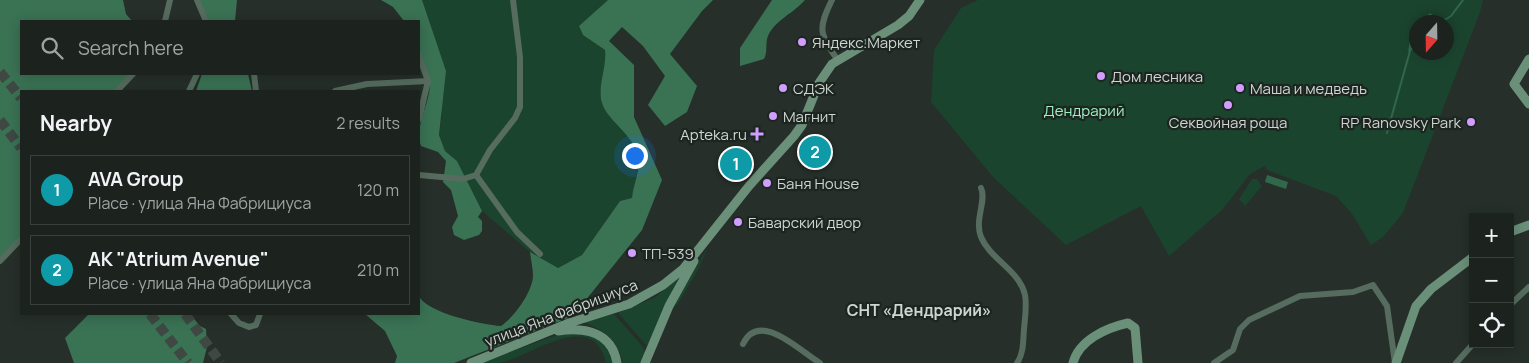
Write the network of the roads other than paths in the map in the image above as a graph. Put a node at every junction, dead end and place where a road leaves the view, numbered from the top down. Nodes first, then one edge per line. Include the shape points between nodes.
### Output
1 (170, 0) edge
2 (197, 0) edge
3 (513, 0) edge
4 (832, 0) edge
5 (920, 0) edge
6 (165, 20) edge
7 (206, 20) edge
8 (420, 59) edge
9 (1529, 59) edge
10 (837, 60) junction
11 (132, 75) edge
12 (196, 75) edge
13 (254, 75) edge
14 (428, 81) junction
15 (1515, 86) junction
16 (118, 90) edge
17 (189, 90) edge
18 (256, 90) edge
19 (340, 90) edge
20 (1529, 92) edge
21 (1529, 104) edge
22 (420, 115) edge
23 (420, 170) edge
24 (420, 175) edge
25 (426, 175) junction
26 (476, 175) junction
27 (981, 188) dead end
28 (1529, 225) edge
29 (1514, 231) edge
30 (20, 240) edge
31 (702, 246) junction
32 (540, 254) dead end
33 (1472, 258) edge
34 (0, 261) edge
35 (1529, 286) edge
36 (1512, 303) edge
37 (232, 315) edge
38 (260, 315) edge
39 (543, 333) junction
40 (743, 344) dead end
41 (1469, 348) edge
42 (471, 363) edge
43 (617, 363) edge
44 (645, 363) edge
45 (820, 363) edge
46 (1017, 363) edge
47 (1073, 363) edge
48 (1138, 363) edge
49 (1214, 363) edge
50 (1396, 363) edge
51 (1456, 363) edge

1 - 6 street
2 - 7 street
3 - 26 street via 520,57 520,107
4 - 10 street via 821,31
5 - 10 main road, улица Яна Фабрициуса via 898,25
8 - 14 street
9 - 15 main road
10 - 31 main road, улица Яна Фабрициуса via 819,83 802,126
11 - 16 street
12 - 17 street
13 - 18 street
14 - 19 street via 367,84
14 - 22 street
15 - 20 street
15 - 21 main road
23 - 25 street
24 - 25 street
25 - 26 street via 463,179
26 - 32 street via 524,239
27 - 46 street via 980,236 1020,283 1025,295 1023,344
28 - 29 main road
30 - 34 street
31 - 39 main road, улица Яна Фабрициуса via 683,269 644,297
31 - 44 main road, улица Яна Фабрициуса via 669,306
33 - 50 main road via 1431,289 1416,306
35 - 36 street
37 - 38 street via 249,327 256,325
39 - 42 main road, улица Яна Фабрициуса
39 - 43 main road via 578,328 597,333 610,344
40 - 45 street via 755,332 771,332
41 - 51 street
47 - 48 main road via 1086,341 1128,323 1134,326
49 - 50 street via 1233,350 1240,329 1249,320 1300,296 1353,292 1373,285 1387,306

